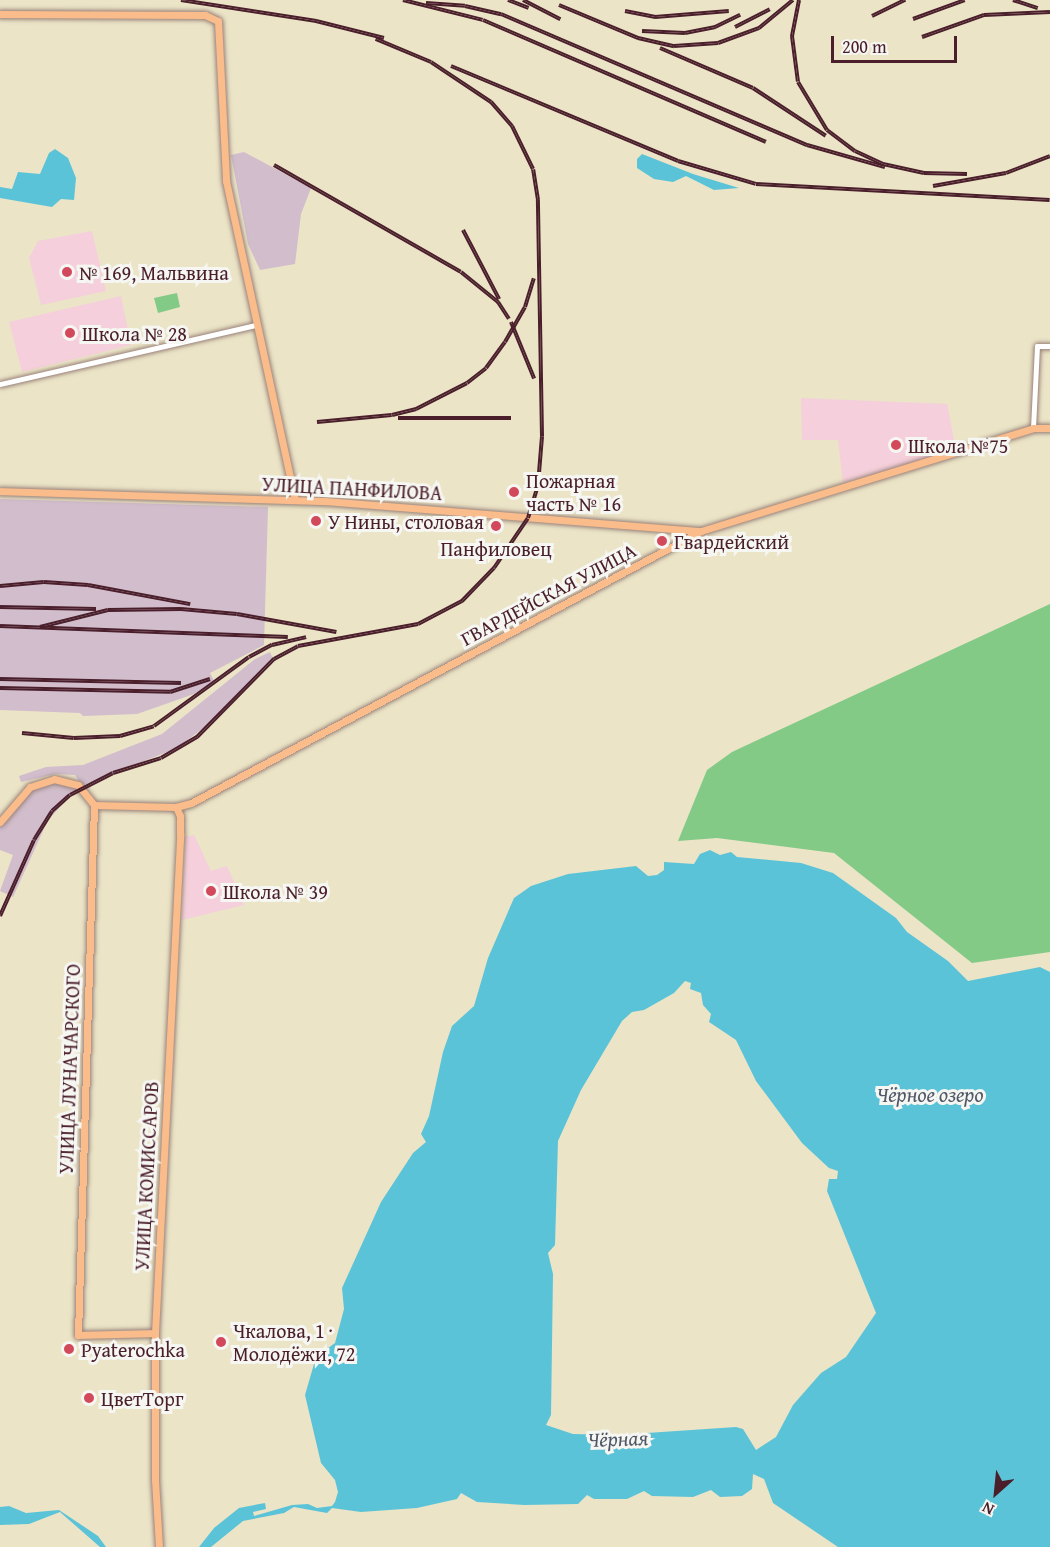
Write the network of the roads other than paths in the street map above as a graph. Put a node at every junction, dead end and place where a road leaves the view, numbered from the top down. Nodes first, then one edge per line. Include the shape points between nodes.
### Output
1 (0, 14) edge
2 (256, 325) junction
3 (1050, 346) edge
4 (0, 384) edge
5 (1033, 428) junction
6 (1050, 428) edge
7 (0, 491) edge
8 (295, 500) junction
9 (701, 531) junction
10 (191, 803) junction
11 (94, 805) junction
12 (176, 807) junction
13 (0, 822) edge
14 (180, 834) junction
15 (155, 1333) junction
16 (159, 1547) edge

1 - 2 main road via 215,18 221,39 223,164
2 - 4 street
2 - 8 main road
3 - 5 street via 1037,346
5 - 6 main road, ГВАРДЕЙСКАЯ УЛИЦА
5 - 9 main road, ГВАРДЕЙСКАЯ УЛИЦА
7 - 8 main road, УЛИЦА ПАНФИЛОВА
8 - 9 main road, УЛИЦА ПАНФИЛОВА
9 - 10 main road, ГВАРДЕЙСКАЯ УЛИЦА
10 - 12 main road, ГВАРДЕЙСКАЯ УЛИЦА
10 - 14 main road
11 - 12 main road, ГВАРДЕЙСКАЯ УЛИЦА
11 - 13 main road via 78,785 54,779 30,787
11 - 15 main road, УЛИЦА ЛУНАЧАРСКОГО via 78,1335
12 - 14 main road, УЛИЦА КОМИССАРОВ
14 - 15 main road, УЛИЦА КОМИССАРОВ
15 - 16 main road, УЛИЦА КОМИССАРОВ

